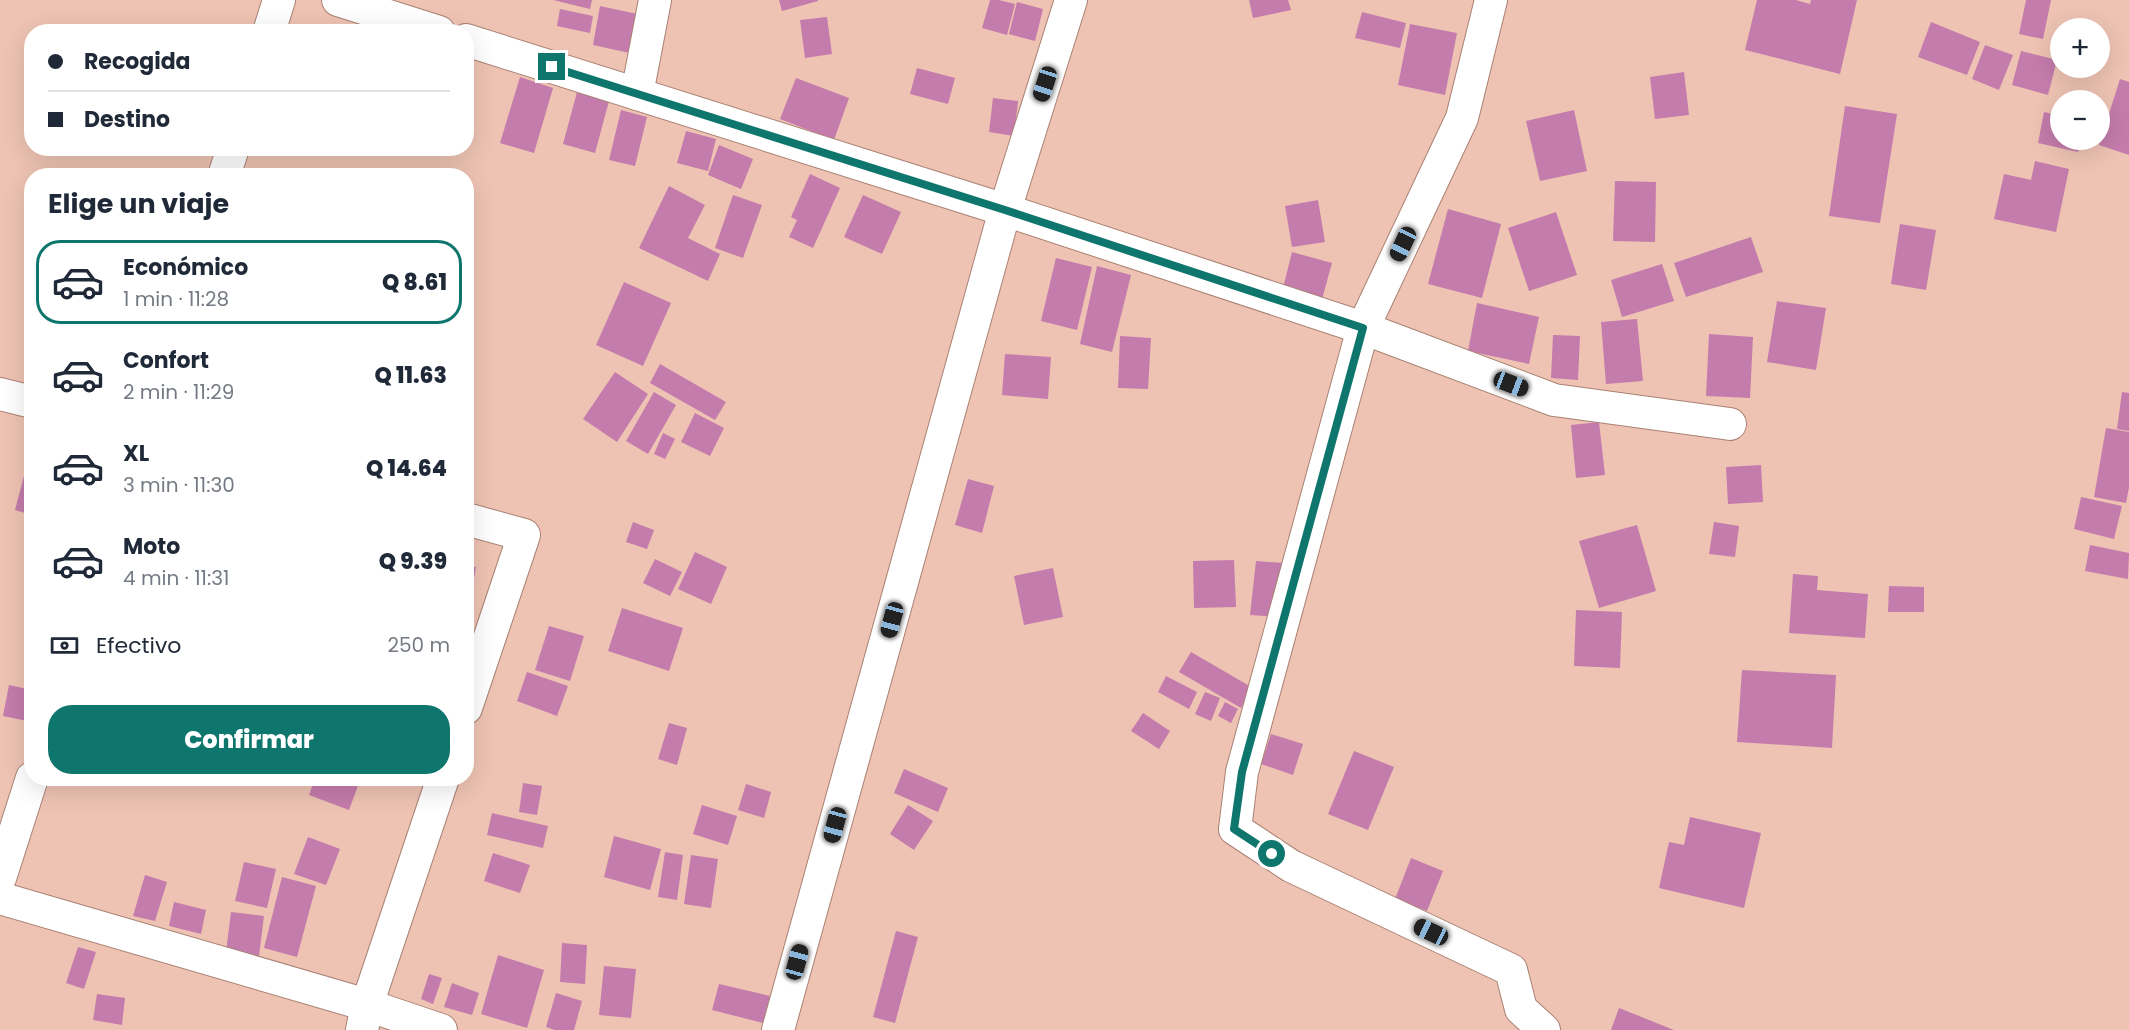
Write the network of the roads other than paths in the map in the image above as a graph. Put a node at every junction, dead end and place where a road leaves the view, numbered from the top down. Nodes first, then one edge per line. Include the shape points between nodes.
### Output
1 (279, 0) edge
2 (338, 0) edge
3 (655, 0) edge
4 (1071, 0) edge
5 (1491, 0) edge
6 (272, 24) edge
7 (414, 24) edge
8 (474, 43) edge
9 (637, 94) junction
10 (1005, 210) junction
11 (1363, 328) junction
12 (0, 393) edge
13 (24, 400) edge
14 (1730, 424) dead end
15 (474, 521) edge
16 (474, 684) edge
17 (29, 786) edge
18 (440, 786) edge
19 (0, 878) edge
20 (0, 898) edge
21 (365, 1017) edge
22 (441, 1030) edge
23 (778, 1030) edge
24 (1544, 1030) edge

1 - 6 street
2 - 7 street
3 - 9 street
4 - 10 street
5 - 11 street via 1462,118
8 - 9 street
9 - 10 street
10 - 11 street
10 - 23 street
11 - 14 street via 1554,400
11 - 24 street via 1242,772 1234,829 1291,866 1511,970 1521,1009
12 - 13 street
15 - 16 street via 524,535
17 - 19 street
18 - 21 street
20 - 21 street
21 - 22 street

